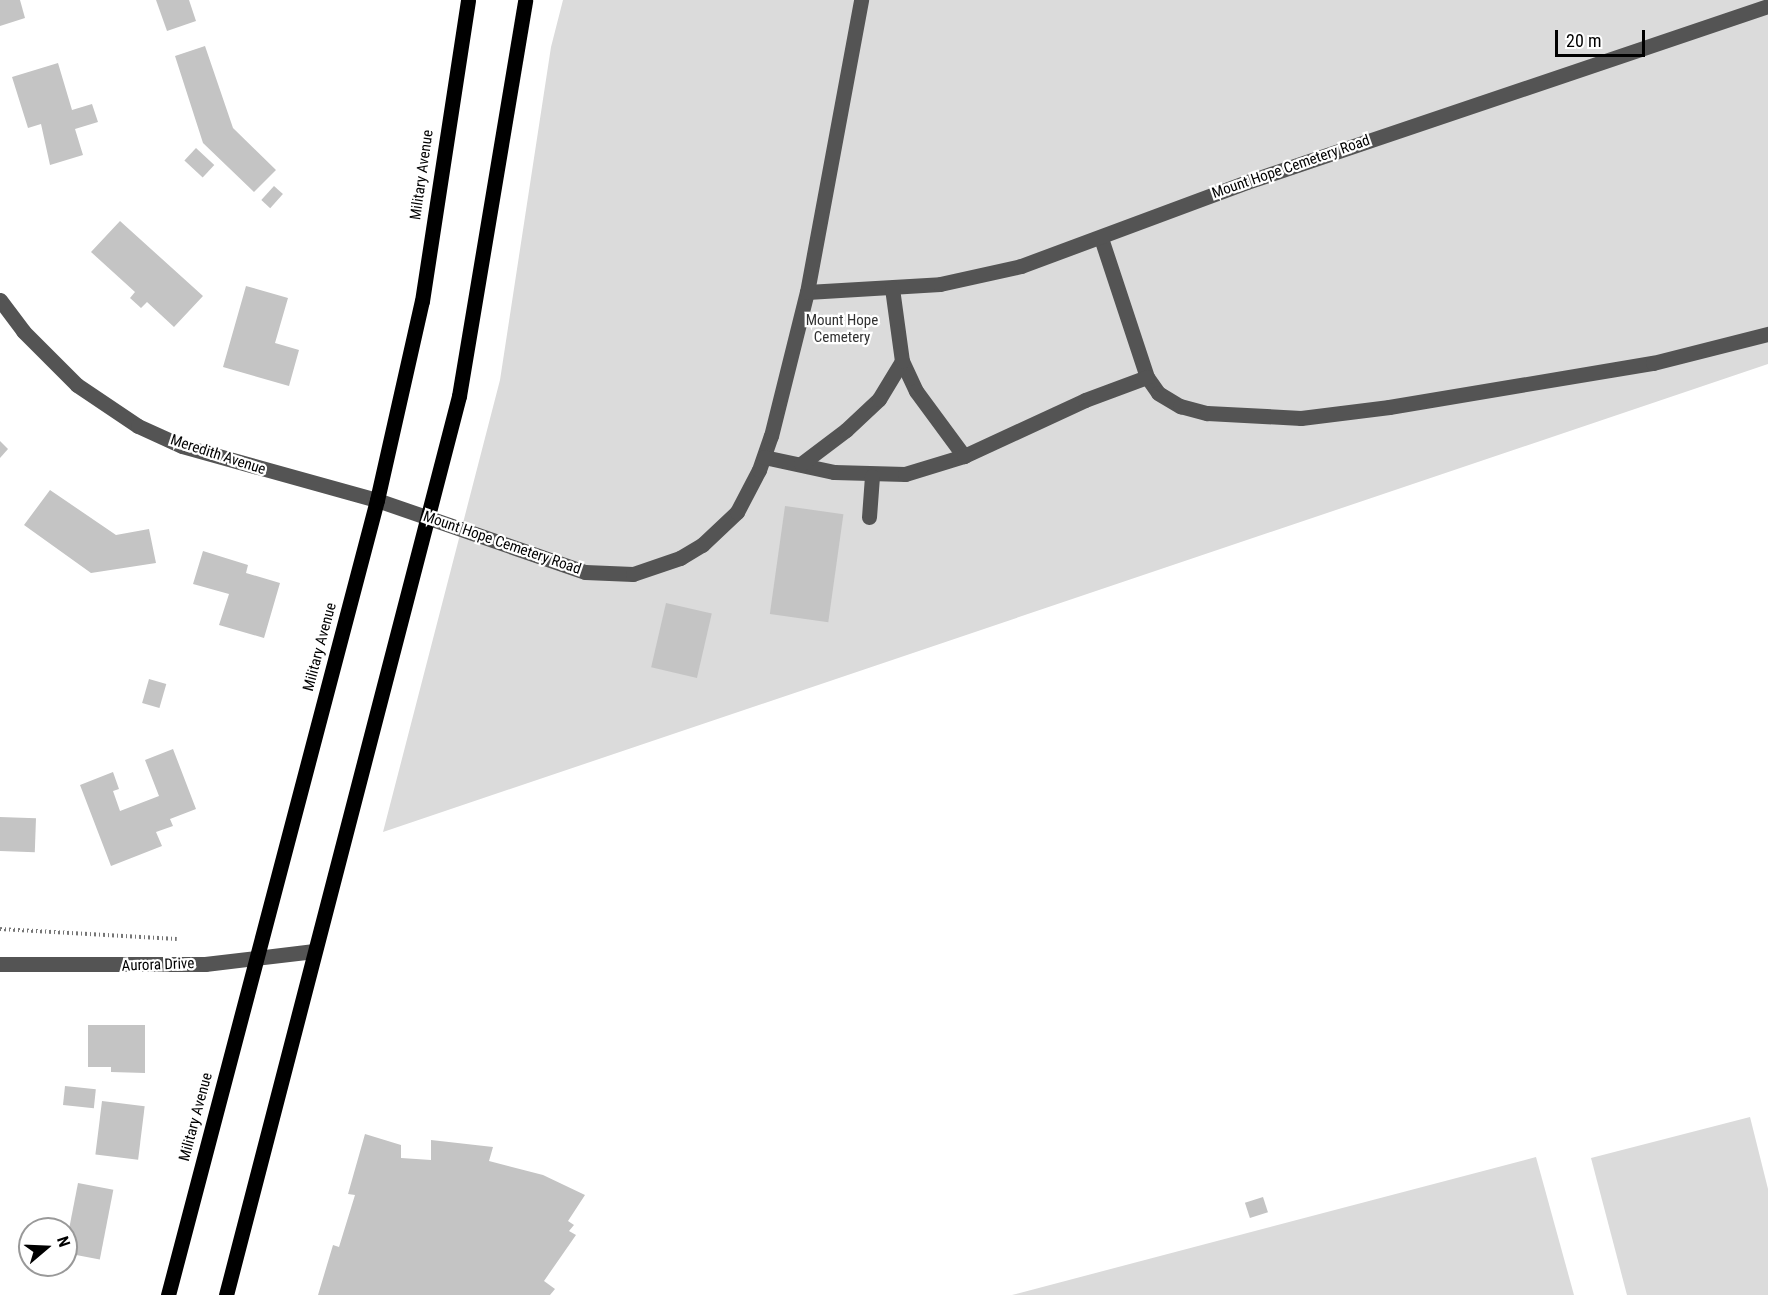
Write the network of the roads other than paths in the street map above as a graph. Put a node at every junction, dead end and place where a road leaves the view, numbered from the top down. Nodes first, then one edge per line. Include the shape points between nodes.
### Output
1 (468, 0) edge
2 (525, 0) edge
3 (861, 0) edge
4 (1768, 6) edge
5 (1101, 238) junction
6 (891, 288) junction
7 (807, 292) junction
8 (0, 300) edge
9 (1768, 334) edge
10 (902, 361) junction
11 (1147, 376) junction
12 (964, 456) junction
13 (764, 457) junction
14 (801, 465) junction
15 (872, 476) junction
16 (377, 500) junction
17 (428, 516) junction
18 (868, 517) dead end
19 (314, 951) junction
20 (255, 961) junction
21 (0, 964) edge
22 (168, 1295) edge
23 (226, 1295) edge

1 - 16 main road, Military Avenue via 422,301
2 - 17 main road via 462,384
3 - 7 street, Mount Hope Cemetery Road
4 - 5 street, Mount Hope Cemetery Road via 1246,182
5 - 6 street, Mount Hope Cemetery Road via 977,278
5 - 11 street
6 - 7 street, Mount Hope Cemetery Road
6 - 10 street
7 - 13 street, Mount Hope Cemetery Road
8 - 16 street, Meredith Avenue via 23,331 68,377 138,426 219,459
9 - 11 street via 1653,363 1301,418 1207,413 1180,406 1158,393
10 - 12 street via 916,391
10 - 14 street via 879,399
11 - 12 street
12 - 15 street via 905,474
13 - 14 street
13 - 17 street, Mount Hope Cemetery Road via 748,494 723,527 680,558 633,574 585,572
14 - 15 street
15 - 18 street
16 - 17 street, Mount Hope Cemetery Road
16 - 20 main road, Military Avenue
17 - 19 main road
19 - 20 street, Aurora Drive
19 - 23 main road
20 - 21 street, Aurora Drive via 112,967
20 - 22 main road, Military Avenue

